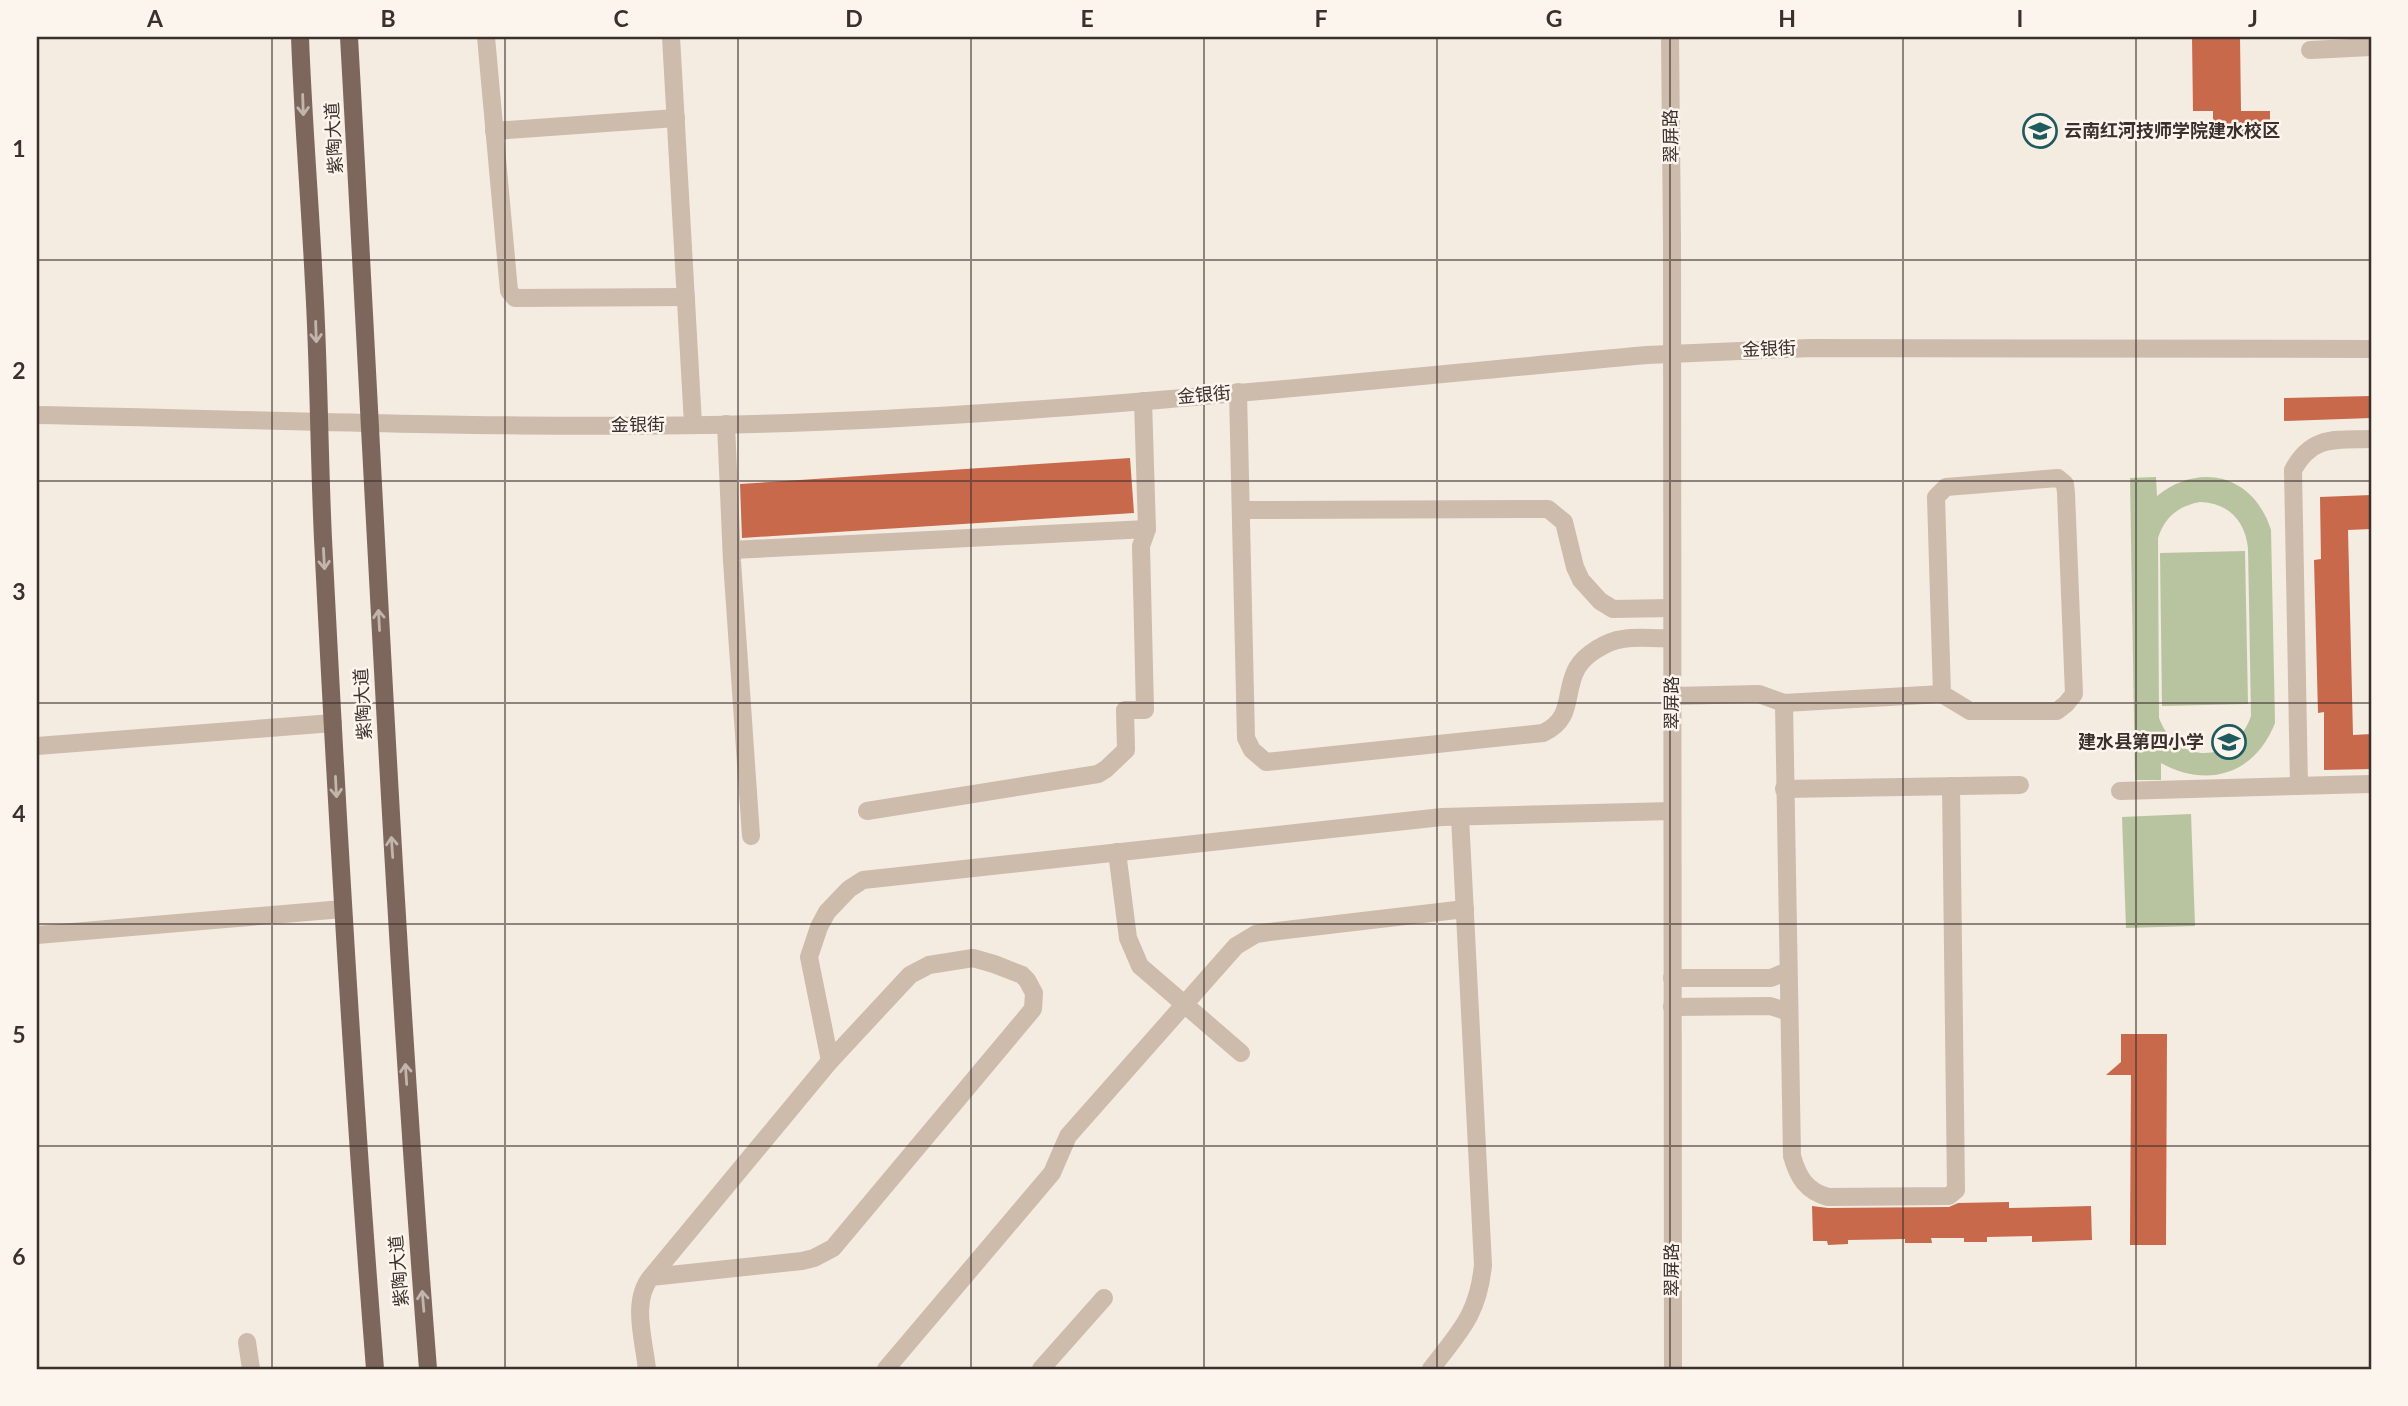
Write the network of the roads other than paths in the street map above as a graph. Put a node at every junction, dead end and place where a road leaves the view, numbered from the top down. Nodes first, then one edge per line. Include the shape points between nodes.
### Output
1 (300, 37) edge
2 (349, 37) edge
3 (486, 37) edge
4 (671, 37) edge
5 (1670, 37) edge
6 (2371, 47) edge
7 (2310, 50) dead end
8 (676, 118) junction
9 (494, 131) junction
10 (686, 297) junction
11 (2371, 349) edge
12 (1672, 354) junction
13 (1238, 392) junction
14 (1143, 401) junction
15 (37, 415) edge
16 (319, 421) junction
17 (369, 422) junction
18 (693, 424) junction
19 (726, 424) junction
20 (2371, 439) edge
21 (1241, 510) junction
22 (1147, 529) junction
23 (732, 550) junction
24 (1672, 608) junction
25 (1672, 638) junction
26 (1942, 694) junction
27 (1672, 696) junction
28 (1784, 703) junction
29 (333, 723) junction
30 (37, 746) edge
31 (2371, 784) edge
32 (2020, 785) dead end
33 (1951, 786) junction
34 (2300, 786) junction
35 (1784, 789) junction
36 (2120, 791) dead end
37 (867, 811) dead end
38 (1672, 811) junction
39 (1460, 817) junction
40 (751, 836) dead end
41 (1117, 852) junction
42 (343, 909) junction
43 (1465, 909) junction
44 (37, 935) edge
45 (1788, 971) junction
46 (1672, 978) junction
47 (1184, 1004) junction
48 (1672, 1007) junction
49 (1789, 1012) junction
50 (1241, 1053) dead end
51 (830, 1061) junction
52 (651, 1277) junction
53 (1104, 1298) dead end
54 (247, 1342) dead end
55 (251, 1369) edge
56 (375, 1369) edge
57 (428, 1369) edge
58 (648, 1369) edge
59 (886, 1369) edge
60 (1041, 1369) edge
61 (1431, 1369) edge
62 (1673, 1369) edge

1 -> 16 main road, 紫陶大道
2 - 17 main road, 紫陶大道
3 - 9 street
4 - 8 street
5 - 12 street, 翠屏路
6 - 7 street
8 - 9 street
8 - 10 street
9 - 10 street via 509,291 514,298
10 - 18 street
11 - 12 street, 金银街 via 1810,348
12 - 13 street, 金银街
12 - 24 street, 翠屏路
13 - 14 street, 金银街
13 - 21 street
14 - 19 street, 金银街 via 966,415
14 - 22 street
15 - 16 street, 金银街
16 - 17 street, 金银街
16 -> 29 main road, 紫陶大道
17 - 18 street, 金银街
57 -> 17 main road, 紫陶大道 via 406,1079
18 - 19 street, 金银街
19 - 23 street
20 - 34 street via 2323,440 2306,450 2292,470
21 - 24 street via 1548,509 1564,522 1575,567 1600,601 1613,609
21 - 25 street via 1246,737 1266,762 1543,733 1562,718 1577,668 1600,648 1623,639
22 - 23 street
22 - 37 street via 1141,546 1145,710 1125,710 1126,751 1098,774
23 - 40 street
24 - 25 street, 翠屏路
25 - 27 street, 翠屏路
26 - 26 street via 1936,497 1946,487 2058,478 2066,493 2074,694 2057,711 1970,711
26 - 28 street
27 - 28 street via 1759,694
27 - 38 street, 翠屏路
28 - 35 street
29 - 30 street
29 -> 42 main road, 紫陶大道
31 - 34 street
32 - 33 street
33 - 35 street
33 - 49 street via 1956,1190 1949,1196 1828,1197 1807,1187 1792,1156
34 - 36 street
35 - 45 street
38 - 39 street
38 - 46 street, 翠屏路
39 - 41 street
39 - 43 street
41 - 47 street via 1134,957
41 - 51 street via 863,880 849,889 827,912 809,957
42 - 44 street
42 - 56 main road, 紫陶大道
43 - 47 street via 1256,934 1236,946
43 - 61 street via 1482,1283 1472,1316
45 - 46 street via 1771,978
45 - 49 street
46 - 48 street, 翠屏路
47 - 50 street
47 - 59 street via 1068,1136 1052,1173
48 - 49 street via 1770,1006
48 - 62 street, 翠屏路
51 - 52 street
51 - 52 street via 910,975 929,965 973,958 1022,975 1034,993 1033,1009 833,1248 802,1261
52 - 58 street via 639,1300
53 - 60 street
54 - 55 street

